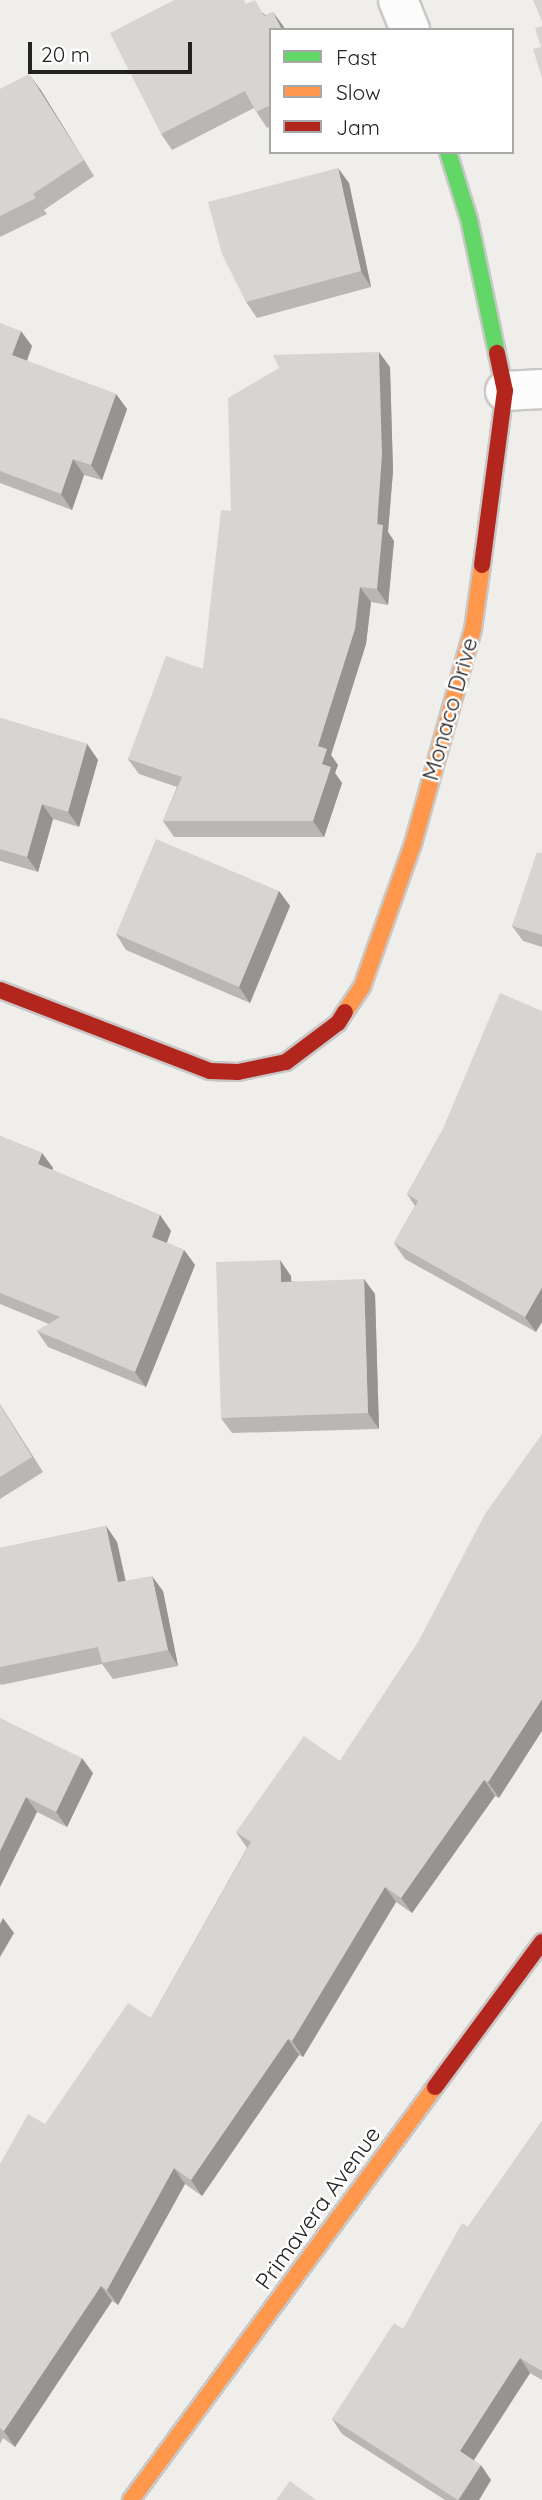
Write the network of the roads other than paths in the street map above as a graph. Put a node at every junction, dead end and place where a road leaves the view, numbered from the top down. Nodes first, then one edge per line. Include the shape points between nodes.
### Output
1 (398, 0) edge
2 (409, 28) edge
3 (449, 154) edge
4 (524, 390) edge
5 (0, 990) edge
6 (542, 1942) edge
7 (131, 2500) edge

1 - 2 street
3 - 4 street, Monaco Drive
4 - 5 street, Monaco Drive via 473,629 413,844 362,987 338,1023 286,1062 238,1072 210,1071
6 - 7 street, Primavera Avenue

